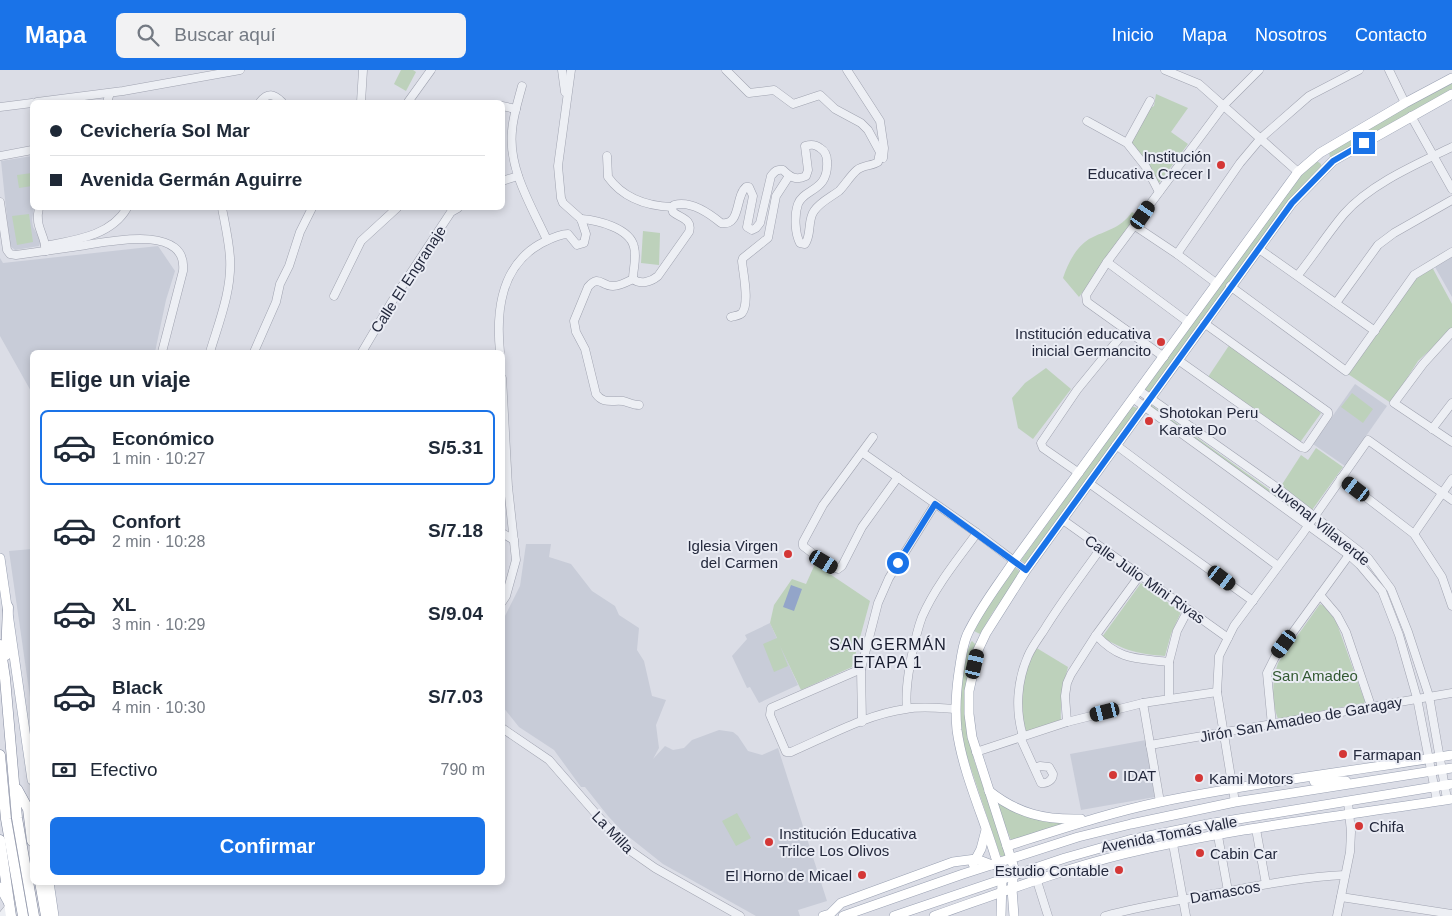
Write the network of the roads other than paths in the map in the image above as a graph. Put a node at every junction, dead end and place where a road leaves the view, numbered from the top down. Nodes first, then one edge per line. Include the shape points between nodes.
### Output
1 (240, 70) edge
2 (363, 70) edge
3 (431, 70) edge
4 (562, 70) edge
5 (571, 70) edge
6 (726, 70) edge
7 (847, 70) edge
8 (1165, 70) edge
9 (1259, 70) edge
10 (1358, 70) edge
11 (1389, 70) edge
12 (1452, 78) edge
13 (522, 86) dead end
14 (110, 93) junction
15 (1452, 94) edge
16 (566, 97) junction
17 (53, 100) edge
18 (108, 100) edge
19 (262, 100) edge
20 (279, 100) edge
21 (361, 100) edge
22 (409, 100) edge
23 (1150, 101) dead end
24 (30, 103) edge
25 (1405, 103) junction
26 (1224, 105) junction
27 (0, 107) edge
28 (505, 107) edge
29 (516, 110) junction
30 (1411, 116) junction
31 (1087, 121) dead end
32 (1261, 138) junction
33 (1127, 143) junction
34 (1452, 147) edge
35 (30, 150) edge
36 (1320, 153) junction
37 (0, 156) edge
38 (607, 156) dead end
39 (1434, 156) junction
40 (874, 165) junction
41 (1329, 165) junction
42 (1298, 172) junction
43 (518, 176) junction
44 (789, 176) junction
45 (505, 180) edge
46 (1452, 189) edge
47 (1159, 192) junction
48 (1452, 200) edge
49 (0, 202) edge
50 (672, 206) junction
51 (39, 210) edge
52 (126, 210) edge
53 (222, 210) edge
54 (311, 210) edge
55 (395, 210) edge
56 (454, 210) edge
57 (581, 219) junction
58 (1135, 226) junction
59 (547, 240) junction
60 (45, 249) junction
61 (1259, 249) junction
62 (1452, 252) edge
63 (1176, 254) junction
64 (1108, 262) junction
65 (1298, 275) junction
66 (633, 279) junction
67 (1216, 283) junction
68 (1230, 286) junction
69 (334, 296) dead end
70 (1336, 304) junction
71 (731, 317) dead end
72 (1188, 322) junction
73 (1204, 323) junction
74 (1126, 330) junction
75 (1375, 331) junction
76 (1452, 332) edge
77 (163, 350) edge
78 (211, 350) edge
79 (255, 350) edge
80 (363, 350) edge
81 (500, 350) edge
82 (1164, 357) junction
83 (1178, 360) junction
84 (1140, 391) junction
85 (1151, 398) junction
86 (1134, 399) junction
87 (1452, 403) edge
88 (639, 406) dead end
89 (1144, 406) junction
90 (1432, 429) junction
91 (873, 438) dead end
92 (1452, 442) edge
93 (1116, 446) junction
94 (863, 453) junction
95 (505, 459) edge
96 (1079, 473) junction
97 (898, 477) junction
98 (1341, 478) junction
99 (1452, 479) edge
100 (1089, 484) junction
101 (1443, 492) junction
102 (1452, 500) edge
103 (935, 504) junction
104 (507, 513) edge
105 (1314, 517) junction
106 (1062, 520) junction
107 (1307, 526) junction
108 (977, 533) junction
109 (1414, 534) junction
110 (505, 535) edge
111 (514, 540) junction
112 (1101, 548) junction
113 (1349, 556) junction
114 (0, 558) edge
115 (1014, 561) junction
116 (1278, 566) junction
117 (1026, 570) junction
118 (1140, 575) junction
119 (1320, 595) junction
120 (505, 598) edge
121 (1252, 601) junction
122 (1452, 606) edge
123 (8, 607) junction
124 (1188, 610) junction
125 (968, 635) junction
126 (1096, 635) junction
127 (1228, 638) junction
128 (982, 641) junction
129 (0, 644) edge
130 (1169, 662) junction
131 (861, 669) junction
132 (5, 678) junction
133 (1217, 692) junction
134 (1452, 693) edge
135 (1429, 696) junction
136 (1169, 698) junction
137 (1418, 698) junction
138 (1144, 702) junction
139 (1371, 706) junction
140 (907, 708) junction
141 (955, 709) junction
142 (862, 722) junction
143 (1067, 722) junction
144 (1272, 725) junction
145 (505, 730) edge
146 (1224, 734) junction
147 (1022, 736) junction
148 (1150, 745) junction
149 (976, 752) junction
150 (0, 755) edge
151 (1452, 755) edge
152 (1435, 758) junction
153 (30, 766) edge
154 (1035, 768) dead end
155 (1452, 768) edge
156 (1442, 770) junction
157 (1432, 772) junction
158 (1287, 780) junction
159 (1371, 782) junction
160 (14, 783) junction
161 (1448, 785) edge
162 (1435, 787) junction
163 (1232, 789) junction
164 (989, 791) junction
165 (1449, 799) edge
166 (1437, 801) junction
167 (1160, 802) junction
168 (1235, 802) junction
169 (1348, 802) junction
170 (1349, 814) junction
171 (1097, 818) junction
172 (30, 825) edge
173 (986, 827) junction
174 (1256, 829) junction
175 (1218, 836) junction
176 (0, 840) edge
177 (1173, 844) junction
178 (1007, 846) junction
179 (976, 859) junction
180 (1012, 859) junction
181 (20, 864) junction
182 (996, 864) junction
183 (962, 874) junction
184 (1015, 875) junction
185 (1345, 875) junction
186 (1002, 880) junction
187 (1037, 881) junction
188 (1266, 884) junction
189 (41, 885) edge
190 (50, 885) edge
191 (0, 887) edge
192 (885, 887) junction
193 (1012, 889) junction
194 (1228, 892) junction
195 (1001, 893) junction
196 (1341, 897) junction
197 (890, 899) junction
198 (1183, 900) junction
199 (10, 911) edge
200 (1138, 912) edge
201 (1414, 912) edge
202 (1452, 914) edge
203 (828, 915) edge
204 (2, 916) edge
205 (23, 916) edge
206 (34, 916) edge
207 (46, 916) edge
208 (54, 916) edge
209 (740, 916) edge
210 (843, 916) edge
211 (894, 916) edge
212 (934, 916) edge
213 (1001, 916) edge
214 (1014, 916) edge
215 (1048, 916) edge
216 (1105, 916) edge
217 (1186, 916) edge
218 (1337, 916) edge

1 - 14 street
2 - 21 street
3 - 22 street
4 - 16 street
5 - 16 street
6 - 40 street via 748,93 774,90 793,104 818,95 824,98 868,130 880,152
7 - 40 street via 880,121 883,159
8 - 26 street via 1199,84
9 - 26 street
10 - 32 street via 1309,96
11 - 25 street
12 - 25 main road
13 - 29 street
14 - 17 street
14 - 18 street
15 - 30 main road
16 - 57 street via 558,166 561,198
19 - 20 street via 271,94
23 - 33 street
24 - 27 street
25 - 36 main road
26 - 32 street
26 - 47 street
28 - 29 street
29 - 43 street via 512,132
30 - 39 street
30 - 41 main road
31 - 33 street
32 - 42 street
32 - 63 street
33 - 47 street via 1146,167
34 - 39 street
35 - 37 street
36 - 41 main road
36 - 42 main road
38 - 50 street via 608,177 631,197 650,205
39 - 46 street
39 - 65 street via 1362,197 1345,213
40 - 44 street via 857,170 839,191 815,209 805,244 800,243 797,233 798,205 823,181 827,171 826,154 816,146 806,146 806,176 794,179
41 - 61 main road via 1292,203
42 - 67 main road
43 - 45 street
43 - 59 street
44 - 50 street via 779,169 772,176 760,223 752,230 747,227 753,196 749,187 742,191 734,219 730,222 721,223 705,210 677,203
44 - 71 street via 776,196 768,238 742,258 744,307 739,315
47 - 58 street
48 - 70 street via 1378,245
49 - 60 street via 10,254
50 - 66 street via 674,214 689,223 689,232 658,276 642,283
51 - 60 street via 37,222
52 - 60 street via 108,228
53 - 78 street via 229,278 224,308
54 - 79 street
55 - 69 street via 361,241
56 - 80 street, Calle El Engranaje
57 - 59 street via 586,234 584,243 578,245 568,234
57 - 66 street via 601,222 630,238 635,252
58 - 63 street
58 - 64 street
59 - 81 street via 522,259 504,287 497,328
60 - 77 street via 132,239 154,240 176,248 183,258 183,271
61 - 65 street
61 - 68 main road
62 - 75 street via 1414,275
63 - 67 street
64 - 72 street
64 - 74 street via 1085,299
65 - 70 street
66 - 88 street via 616,286 596,280 592,282 574,321 598,398
67 - 72 main road
68 - 73 main road
68 - 75 street via 1346,371
70 - 75 street
72 - 82 main road
73 - 83 main road
73 - 83 street via 1328,412 1305,448
74 - 82 street
74 - 96 street via 1077,390 1041,443 1043,448
76 - 90 street via 1422,364 1394,403
82 - 84 main road
83 - 85 main road
84 - 85 street, Juvenal Villaverde
84 - 86 main road
85 - 89 main road
85 - 105 street, Juvenal Villaverde
86 - 89 street, Juvenal Villaverde
86 - 96 main road
87 - 90 street
89 - 93 main road
89 - 107 street, Juvenal Villaverde
90 - 92 street
91 - 94 street
93 - 100 main road
93 - 116 street
94 - 97 street
94 - 97 street via 823,504 803,542 803,546 824,562 838,569 842,566 862,527
95 - 104 street
96 - 115 main road
97 - 103 street
98 - 101 street via 1368,440
98 - 105 street
98 - 109 street
99 - 101 street
100 - 106 main road
100 - 121 street
101 - 102 street
101 - 109 street
103 - 108 street
103 - 131 street via 883,590
104 - 111 street
105 - 107 street
105 - 135 street, Juvenal Villaverde via 1368,558 1391,589
106 - 112 street, Calle Julio Mini Rivas
106 - 117 main road
107 - 113 street, Juvenal Villaverde
107 - 116 street
108 - 115 street
108 - 140 street via 946,576 922,618 909,669
109 - 122 street via 1442,577
110 - 111 street
111 - 120 street via 516,560
112 - 118 street, Calle Julio Mini Rivas
112 - 147 street via 1053,614 1029,654 1022,674 1018,706
113 - 119 street
113 - 137 street, Juvenal Villaverde via 1360,564 1382,592 1399,634
114 - 123 main road
115 - 117 street
115 - 125 main road
116 - 121 street
117 - 128 main road
118 - 124 street, Calle Julio Mini Rivas
118 - 126 street
119 - 139 street via 1346,632
119 - 144 street via 1275,657 1268,673
121 - 127 street
123 - 132 highway
123 - 153 main road
124 - 127 street, Calle Julio Mini Rivas
124 - 130 street via 1177,631
125 - 128 main road
125 - 141 main road via 961,660
126 - 130 street via 1118,654
126 - 143 street via 1067,683
127 - 133 street via 1219,656
128 - 149 main road via 969,691
129 - 132 highway
130 - 136 street
131 - 142 street
131 - 142 street via 770,711 786,752
132 - 160 highway
133 - 136 street
133 - 146 street
134 - 135 street, Jirón San Amadeo de Garagay
135 - 137 street, Jirón San Amadeo de Garagay
135 - 152 street, Juvenal Villaverde
136 - 138 street
137 - 139 street, Jirón San Amadeo de Garagay
137 - 152 street, Juvenal Villaverde
138 - 143 street
138 - 148 street
139 - 144 street, Jirón San Amadeo de Garagay
140 - 141 street
140 - 142 street
141 - 173 main road via 962,754
143 - 147 street
144 - 146 street, Jirón San Amadeo de Garagay
145 - 209 street, La Milla via 550,760 625,847 655,868
146 - 148 street, Jirón San Amadeo de Garagay
146 - 163 street
147 - 149 street
147 - 154 street
148 - 167 street
149 - 164 main road
150 - 181 highway via 6,819
151 - 152 main road, Avenida Tomás Valle
152 - 156 street, Juvenal Villaverde
152 - 157 street, Juvenal Villaverde
152 - 158 main road, Avenida Tomás Valle
155 - 156 main road, Avenida Tomás Valle
156 - 157 main road, Avenida Tomás Valle
156 - 161 street, Juvenal Villaverde
157 - 159 main road, Avenida Tomás Valle
157 - 162 street, Juvenal Villaverde
158 - 159 main road
158 - 163 main road, Avenida Tomás Valle
159 - 168 main road, Avenida Tomás Valle
160 - 172 highway via 28,809
160 - 181 highway
161 - 162 main road, Avenida Tomás Valle
161 - 165 street, Juvenal Villaverde
162 - 166 street, Juvenal Villaverde
162 - 169 main road, Avenida Tomás Valle
163 - 167 main road, Avenida Tomás Valle
163 - 168 street
164 - 171 main road via 1026,813 1050,818
164 - 178 main road
165 - 166 main road, Avenida Tomás Valle
166 - 170 main road, Avenida Tomás Valle
167 - 171 main road, Avenida Tomás Valle
168 - 180 main road, Avenida Tomás Valle via 1099,831
169 - 170 street
169 - 184 main road, Avenida Tomás Valle via 1129,840
170 - 174 main road, Avenida Tomás Valle
170 - 185 street via 1351,841
171 - 178 main road, Avenida Tomás Valle
173 - 179 main road
173 - 182 main road
174 - 175 main road, Avenida Tomás Valle
174 - 188 street
175 - 177 main road, Avenida Tomás Valle
175 - 194 street
176 - 199 highway
177 - 187 main road, Avenida Tomás Valle via 1104,859
177 - 198 street
178 - 180 main road
179 - 182 main road
179 - 183 main road
179 - 192 main road via 953,862
180 - 182 main road, Avenida Tomás Valle
180 - 184 main road
181 - 205 highway
181 - 206 highway
182 - 183 main road, Avenida Tomás Valle
182 - 186 main road
183 - 197 main road, Avenida Tomás Valle
184 - 186 main road, Avenida Tomás Valle
184 - 193 main road
185 - 188 street, Damascos
185 - 196 street
186 - 195 main road
186 - 211 main road, Avenida Tomás Valle
187 - 193 main road, Avenida Tomás Valle
187 - 215 street
188 - 194 street, Damascos
189 - 207 highway
190 - 208 main road
191 - 199 main road
192 - 197 main road
192 - 203 main road via 840,903
193 - 195 main road, Avenida Tomás Valle
193 - 214 main road
194 - 198 street, Damascos
195 - 212 main road, Avenida Tomás Valle
195 - 213 main road
196 - 201 street
196 - 218 street
197 - 210 main road, Avenida Tomás Valle
198 - 200 street, Damascos
198 - 217 street
199 - 204 street
200 - 216 street, Damascos
201 - 202 street

